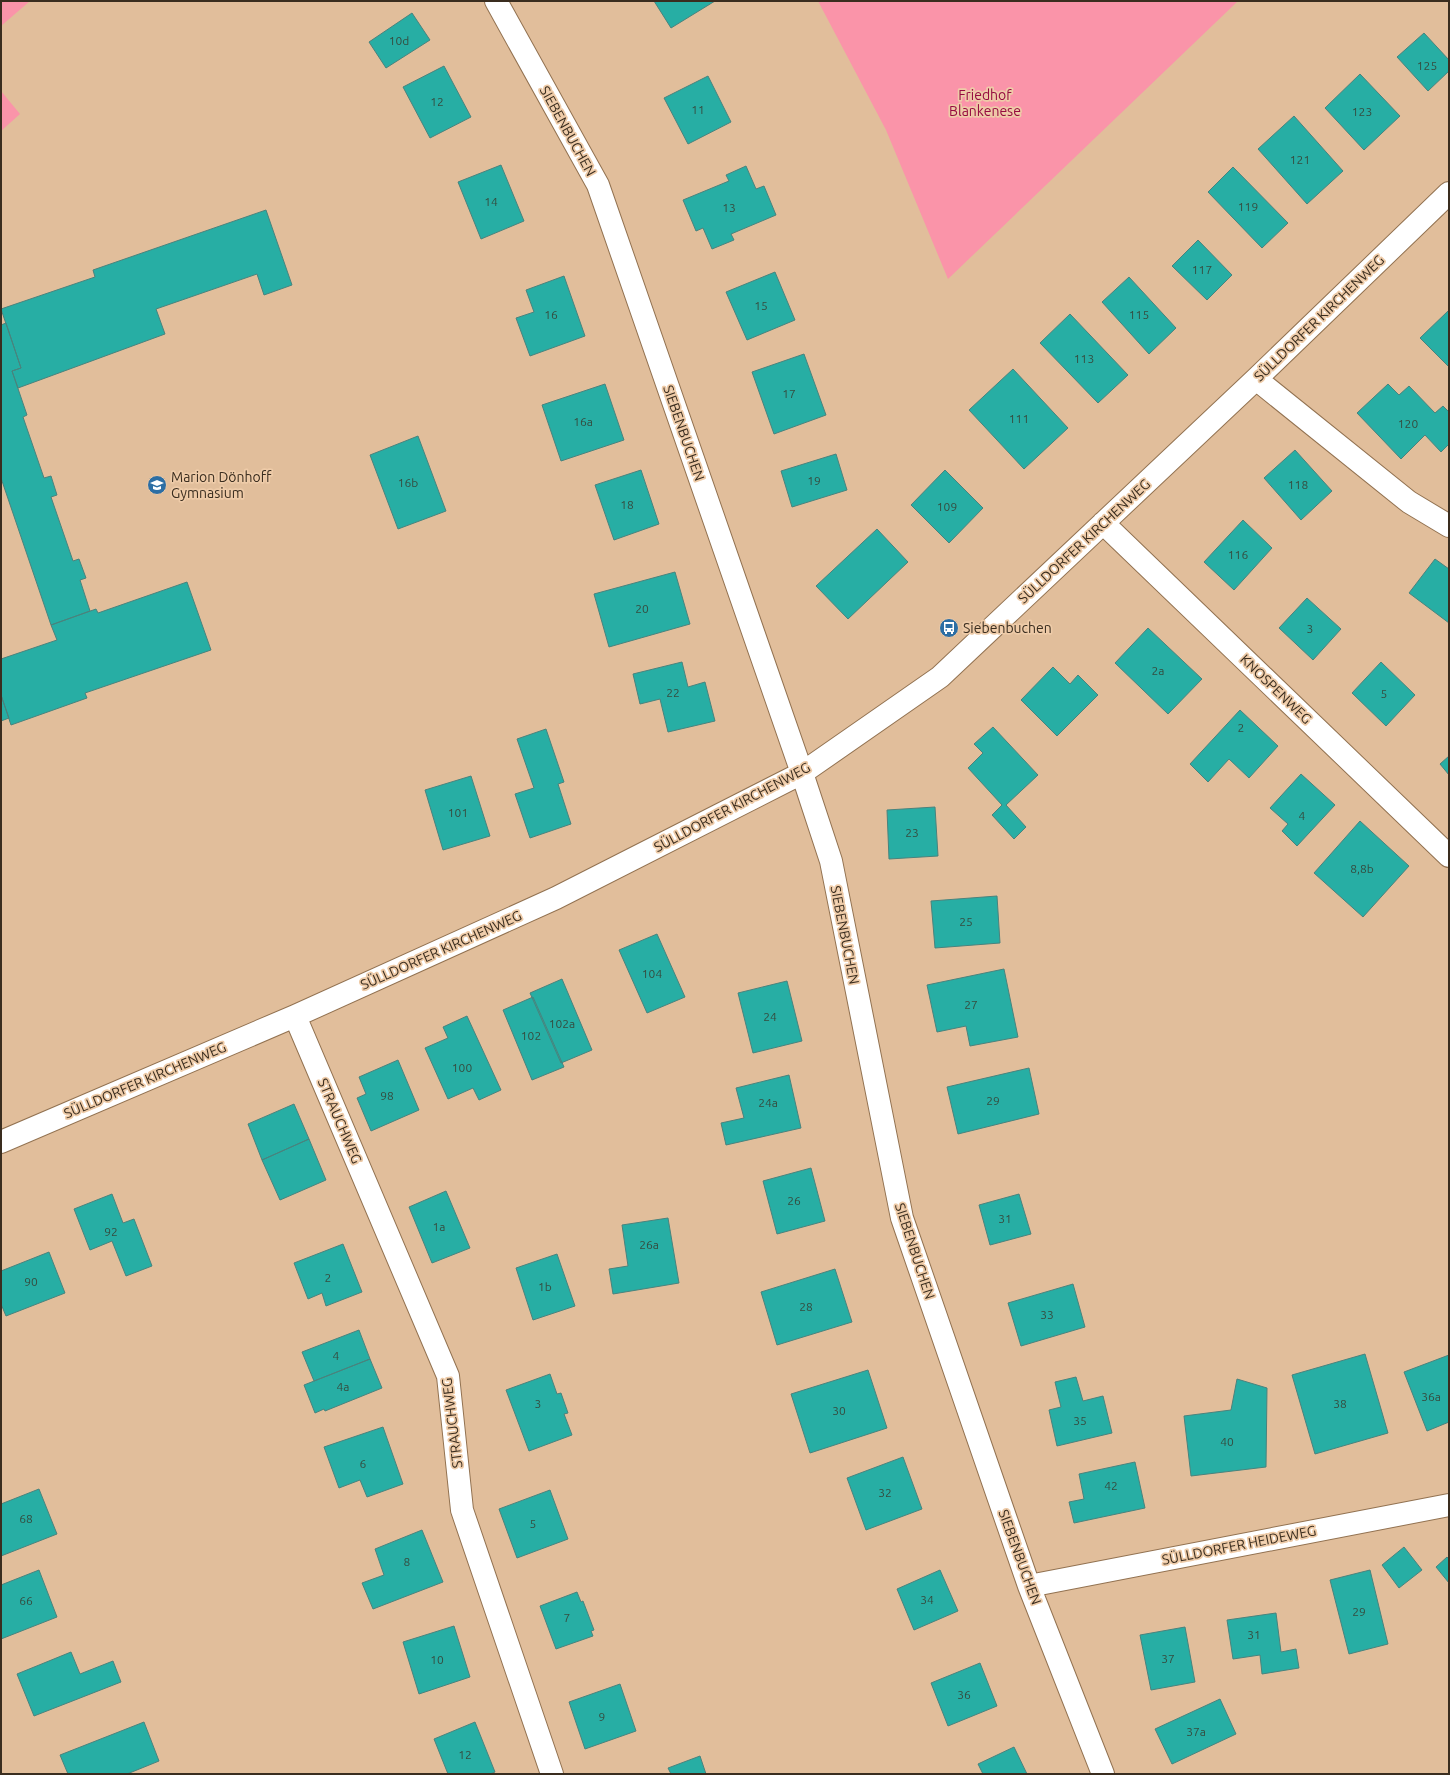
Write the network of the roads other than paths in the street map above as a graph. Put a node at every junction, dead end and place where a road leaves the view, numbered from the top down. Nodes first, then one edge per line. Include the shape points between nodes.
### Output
1 (496, 1) edge
2 (1449, 192) edge
3 (1256, 379) junction
4 (1104, 523) junction
5 (1449, 526) edge
6 (802, 773) junction
7 (1449, 856) edge
8 (295, 1016) junction
9 (1, 1142) edge
10 (1449, 1505) edge
11 (1029, 1586) junction
12 (552, 1774) edge
13 (1103, 1774) edge

1 - 6 street, SIEBENBUCHEN via 598,185
2 - 3 street, SÜLLDORFER KIRCHENWEG
3 - 4 street, SÜLLDORFER KIRCHENWEG
3 - 5 street via 1409,502
4 - 6 street, SÜLLDORFER KIRCHENWEG via 940,676
4 - 7 street, KNOSPENWEG
6 - 8 street, SÜLLDORFER KIRCHENWEG via 556,898
6 - 11 street, SIEBENBUCHEN via 831,861 902,1218
8 - 9 street, SÜLLDORFER KIRCHENWEG
8 - 12 street, STRAUCHWEG via 448,1376 462,1510
10 - 11 street, SÜLLDORFER HEIDEWEG
11 - 13 street, SIEBENBUCHEN

